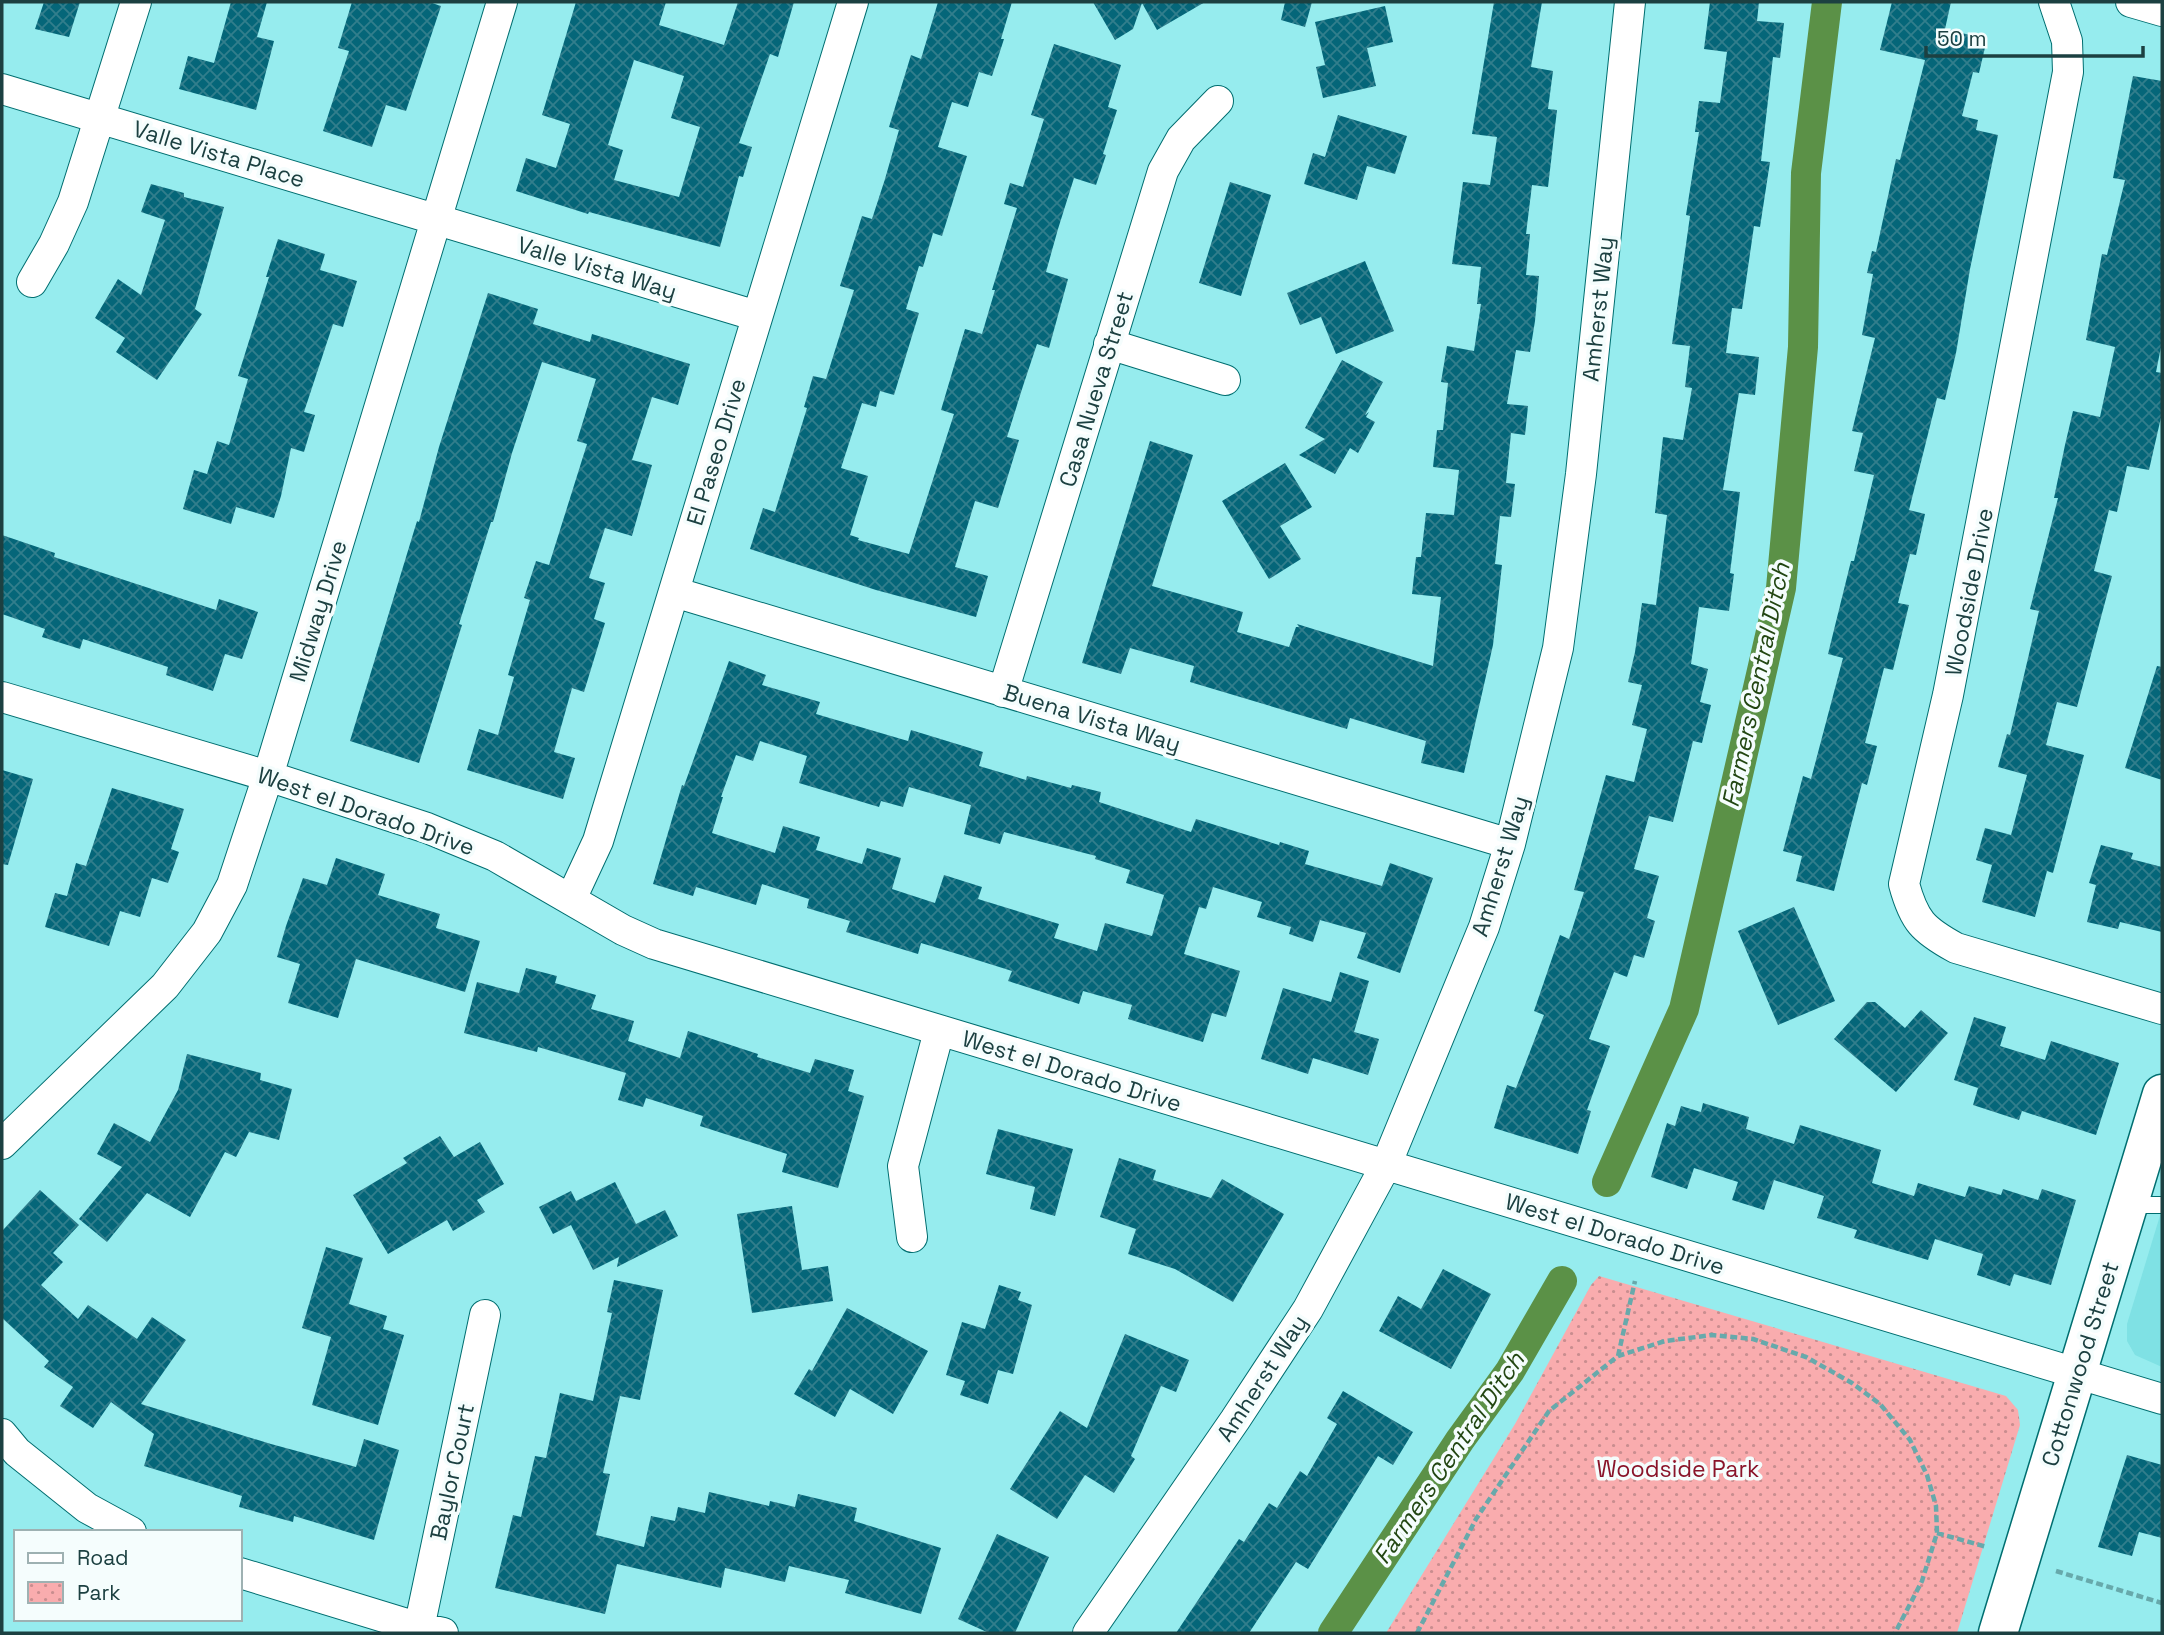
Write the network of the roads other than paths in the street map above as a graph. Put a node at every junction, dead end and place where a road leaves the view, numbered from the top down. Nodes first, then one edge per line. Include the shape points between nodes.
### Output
1 (136, 2) edge
2 (502, 2) edge
3 (853, 2) edge
4 (1630, 2) edge
5 (2054, 2) edge
6 (2131, 2) edge
7 (2162, 11) edge
8 (2, 89) edge
9 (1217, 101) dead end
10 (100, 117) junction
11 (436, 221) junction
12 (32, 282) dead end
13 (757, 316) junction
14 (1109, 344) junction
15 (1225, 380) dead end
16 (674, 592) junction
17 (1003, 692) junction
18 (2, 697) edge
19 (268, 776) junction
20 (1510, 844) junction
21 (571, 899) junction
22 (2162, 1009) edge
23 (939, 1031) junction
24 (2162, 1094) edge
25 (2, 1144) edge
26 (1386, 1166) junction
27 (2146, 1205) edge
28 (912, 1237) dead end
29 (485, 1315) dead end
30 (2077, 1373) junction
31 (2162, 1399) edge
32 (2, 1434) edge
33 (127, 1530) edge
34 (242, 1574) edge
35 (427, 1632) edge
36 (1088, 1633) edge
37 (1998, 1633) edge

1 - 10 street
2 - 11 street, Midway Drive
3 - 13 street, El Paseo Drive
4 - 20 street, Amherst Way via 1581,474 1558,648
5 - 22 street, Woodside Drive via 2067,41 2068,72 1948,695 1904,884 1920,922 1956,948
6 - 7 street
8 - 10 street, Valle Vista Place
9 - 14 street, Casa Nueva Street via 1181,139 1163,171
10 - 11 street, Valle Vista Place
10 - 12 street via 73,202
11 - 13 street, Valle Vista Way
11 - 19 street, Midway Drive
13 - 16 street, El Paseo Drive
14 - 15 street
14 - 17 street, Casa Nueva Street
16 - 17 street, Buena Vista Way
16 - 21 street, El Paseo Drive via 598,841
17 - 20 street, Buena Vista Way
18 - 19 street, West el Dorado Drive
19 - 21 street, West el Dorado Drive via 427,828 495,856
19 - 25 street, Midway Drive via 232,885 207,932 165,986
20 - 26 street, Amherst Way via 1484,927
21 - 23 street, West el Dorado Drive via 654,944
23 - 26 street, West el Dorado Drive
23 - 28 street via 903,1166
24 - 27 street, Cottonwood Street
26 - 30 street, West el Dorado Drive
26 - 36 street, Amherst Way via 1308,1309
27 - 30 street, Cottonwood Street
29 - 35 street, Baylor Court
30 - 31 street, West el Dorado Drive
30 - 37 street, Cottonwood Street
32 - 33 street via 17,1452 87,1508
34 - 35 street

